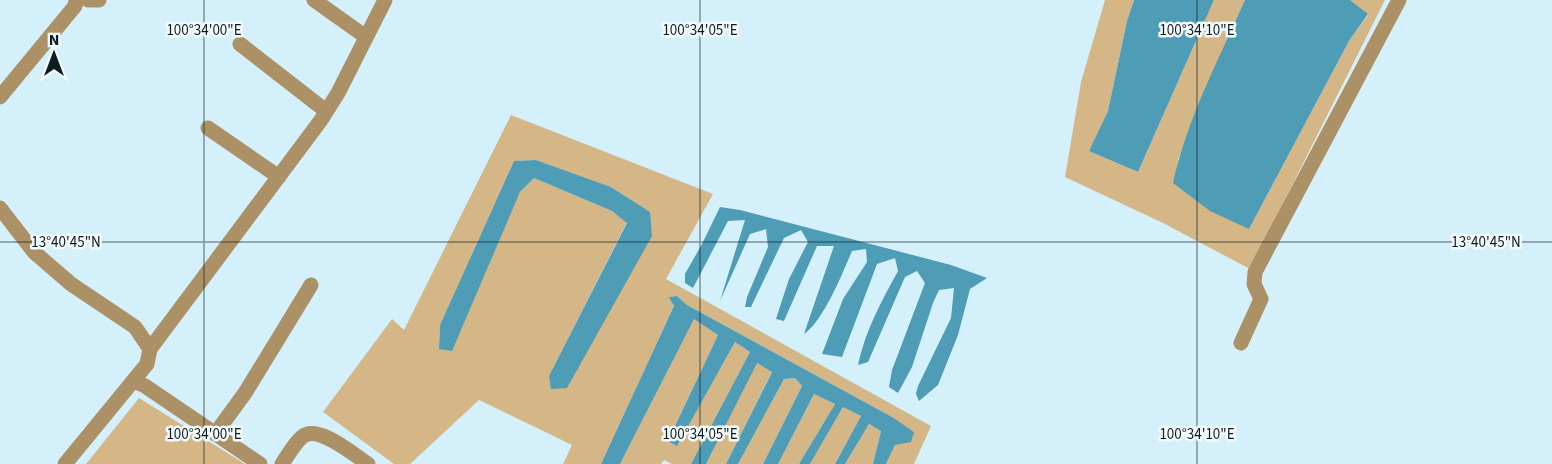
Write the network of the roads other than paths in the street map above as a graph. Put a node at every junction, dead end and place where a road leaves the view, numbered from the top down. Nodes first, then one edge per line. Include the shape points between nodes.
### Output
1 (76, 0) edge
2 (88, 0) edge
3 (99, 0) edge
4 (314, 0) edge
5 (385, 0) edge
6 (1399, 0) edge
7 (366, 37) junction
8 (240, 44) dead end
9 (0, 97) edge
10 (326, 111) junction
11 (208, 128) dead end
12 (279, 177) junction
13 (0, 208) edge
14 (311, 285) dead end
15 (1241, 343) dead end
16 (150, 349) junction
17 (134, 381) junction
18 (215, 434) junction
19 (65, 464) edge
20 (260, 464) edge
21 (282, 464) edge
22 (368, 464) edge

1 - 9 street
2 - 3 street
4 - 7 street
5 - 7 street
6 - 15 street via 1255,272 1254,284 1262,299
7 - 10 street
8 - 10 street
10 - 12 street
11 - 12 street
12 - 16 street
13 - 16 street via 34,252 71,284 135,327
14 - 18 street
16 - 17 street via 147,364
17 - 18 street
17 - 19 street
18 - 20 street
21 - 22 street via 303,435 315,432

